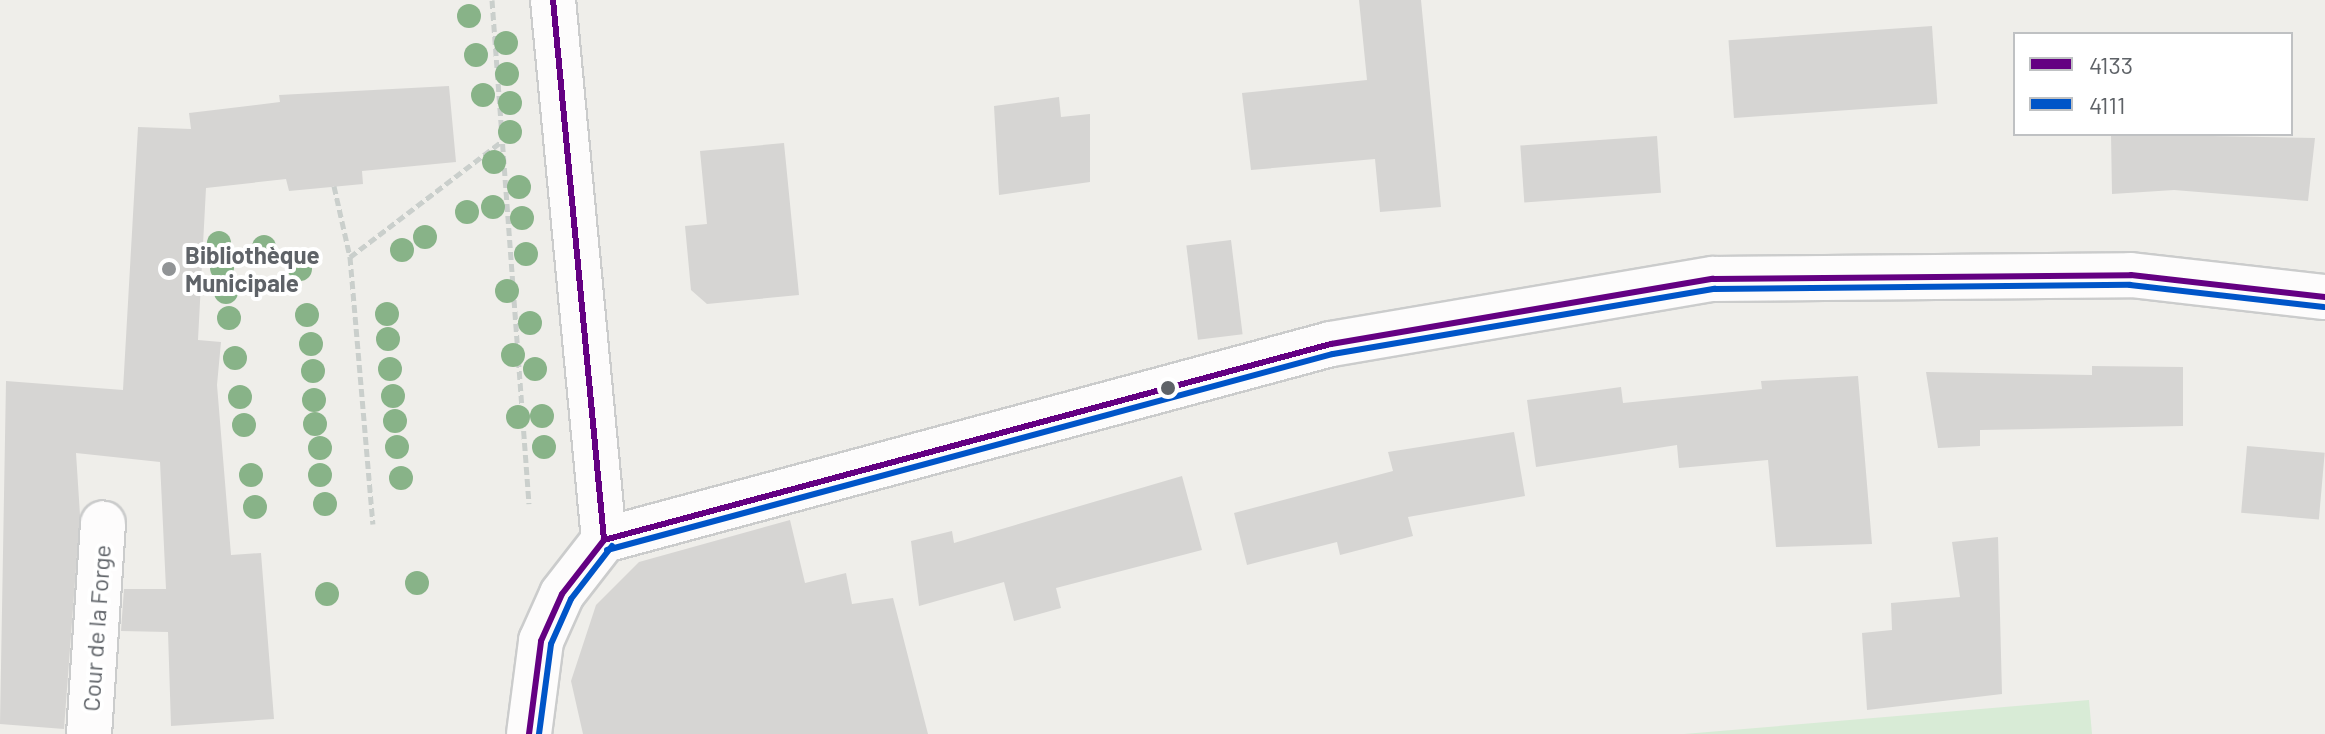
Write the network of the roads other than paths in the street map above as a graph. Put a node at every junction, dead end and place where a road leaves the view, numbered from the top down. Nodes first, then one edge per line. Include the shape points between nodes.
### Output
1 (553, 0) edge
2 (2325, 297) edge
3 (103, 523) dead end
4 (604, 540) junction
5 (89, 734) edge
6 (529, 734) edge

1 - 4 street
2 - 4 street via 2131,275 1713,279 1331,344
3 - 5 street, Cour de la Forge
4 - 6 street via 562,594 541,641

